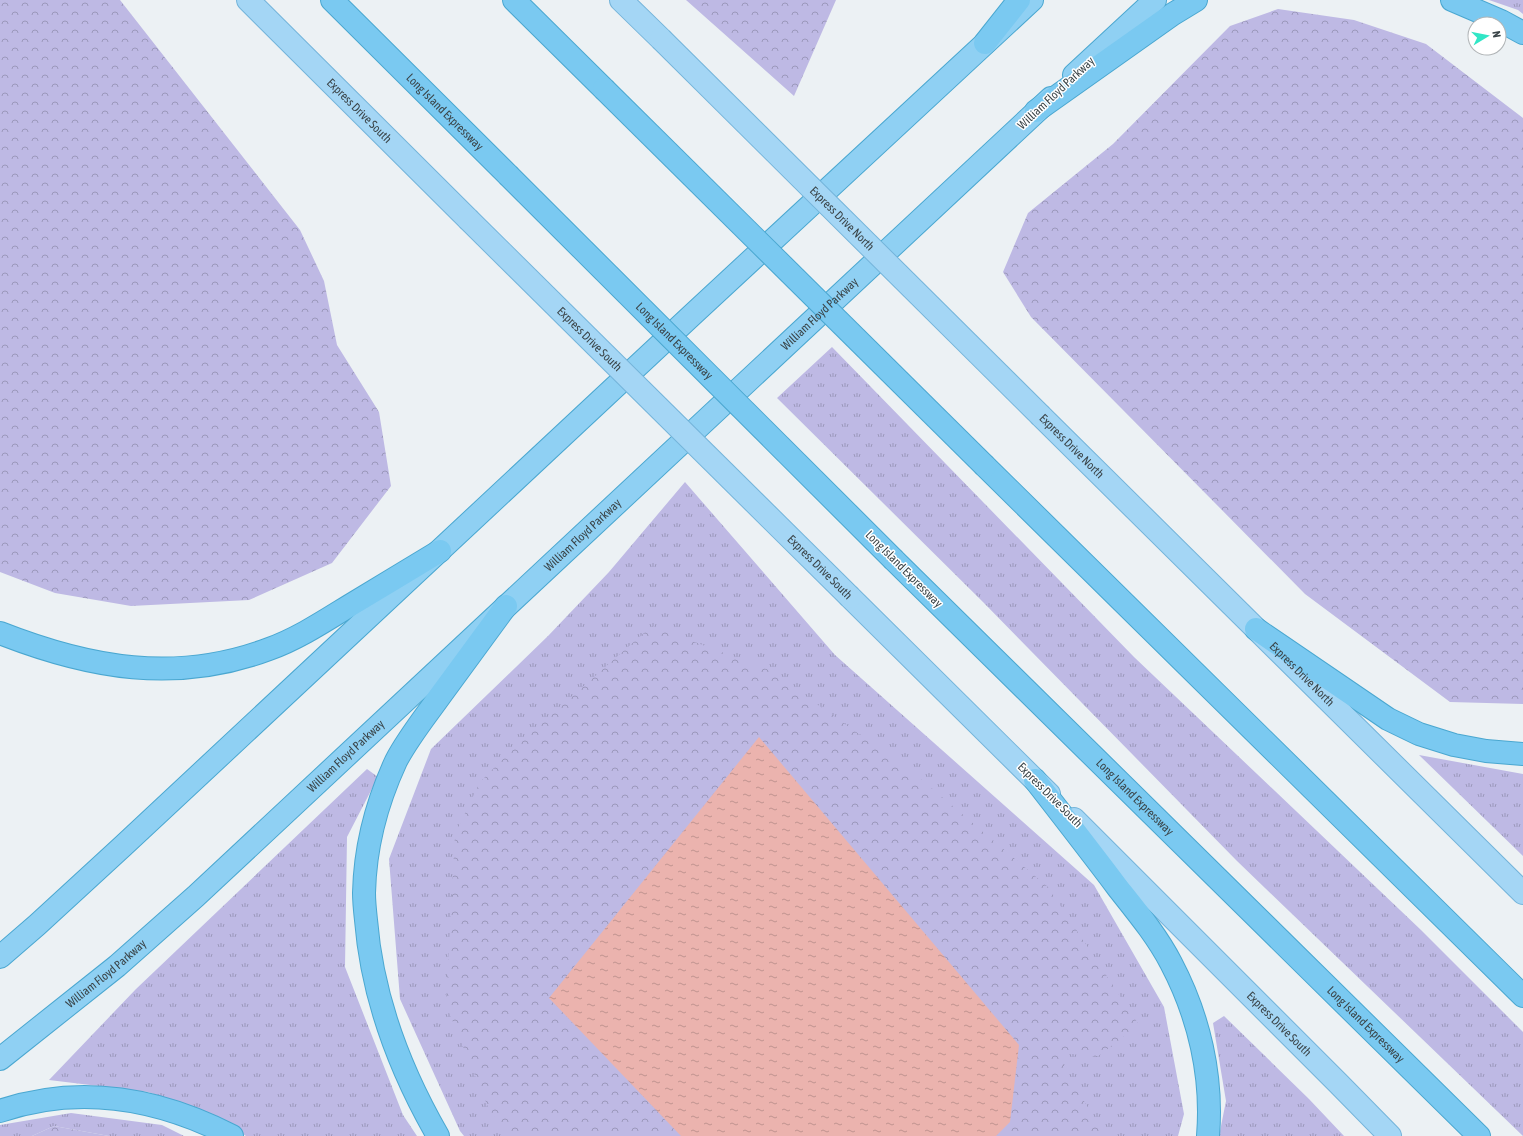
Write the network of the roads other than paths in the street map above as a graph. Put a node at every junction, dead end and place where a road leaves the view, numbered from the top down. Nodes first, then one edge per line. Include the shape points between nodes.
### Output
1 (248, 0) edge
2 (332, 0) edge
3 (514, 0) edge
4 (620, 0) edge
5 (1018, 0) edge
6 (1032, 0) edge
7 (1155, 0) edge
8 (1196, 0) edge
9 (1452, 0) edge
10 (1523, 33) edge
11 (985, 43) junction
12 (1036, 112) junction
13 (440, 551) junction
14 (506, 606) junction
15 (1256, 629) junction
16 (0, 633) edge
17 (1523, 754) edge
18 (1035, 780) junction
19 (1523, 894) edge
20 (0, 957) edge
21 (1523, 996) edge
22 (0, 1059) edge
23 (0, 1111) edge
24 (232, 1136) edge
25 (438, 1136) edge
26 (1208, 1136) edge
27 (1390, 1136) edge
28 (1479, 1136) edge

1 - 18 main road, Express Drive South, bridge
2 - 28 highway, Long Island Expressway, bridge via 894,560
3 - 21 highway, bridge
4 - 15 main road, Express Drive North, bridge
5 - 11 highway
6 - 11 highway
7 - 12 highway, William Floyd Parkway
8 - 12 highway
9 - 10 highway
11 - 13 highway
12 - 14 highway, William Floyd Parkway
13 - 16 highway via 298,636 239,660 214,665 186,668 114,666 70,657
13 - 20 highway
14 - 22 highway, William Floyd Parkway via 196,896 117,966
14 - 25 highway via 411,735 397,760 383,792 367,857 364,893 373,973 399,1057
15 - 17 highway via 1388,719 1419,734 1454,745
15 - 19 main road, Express Drive North
18 - 26 highway via 1149,928 1171,962 1188,998 1200,1035 1207,1074 1210,1115
18 - 27 main road, Express Drive South
23 - 24 highway via 63,1098 121,1098 179,1112

